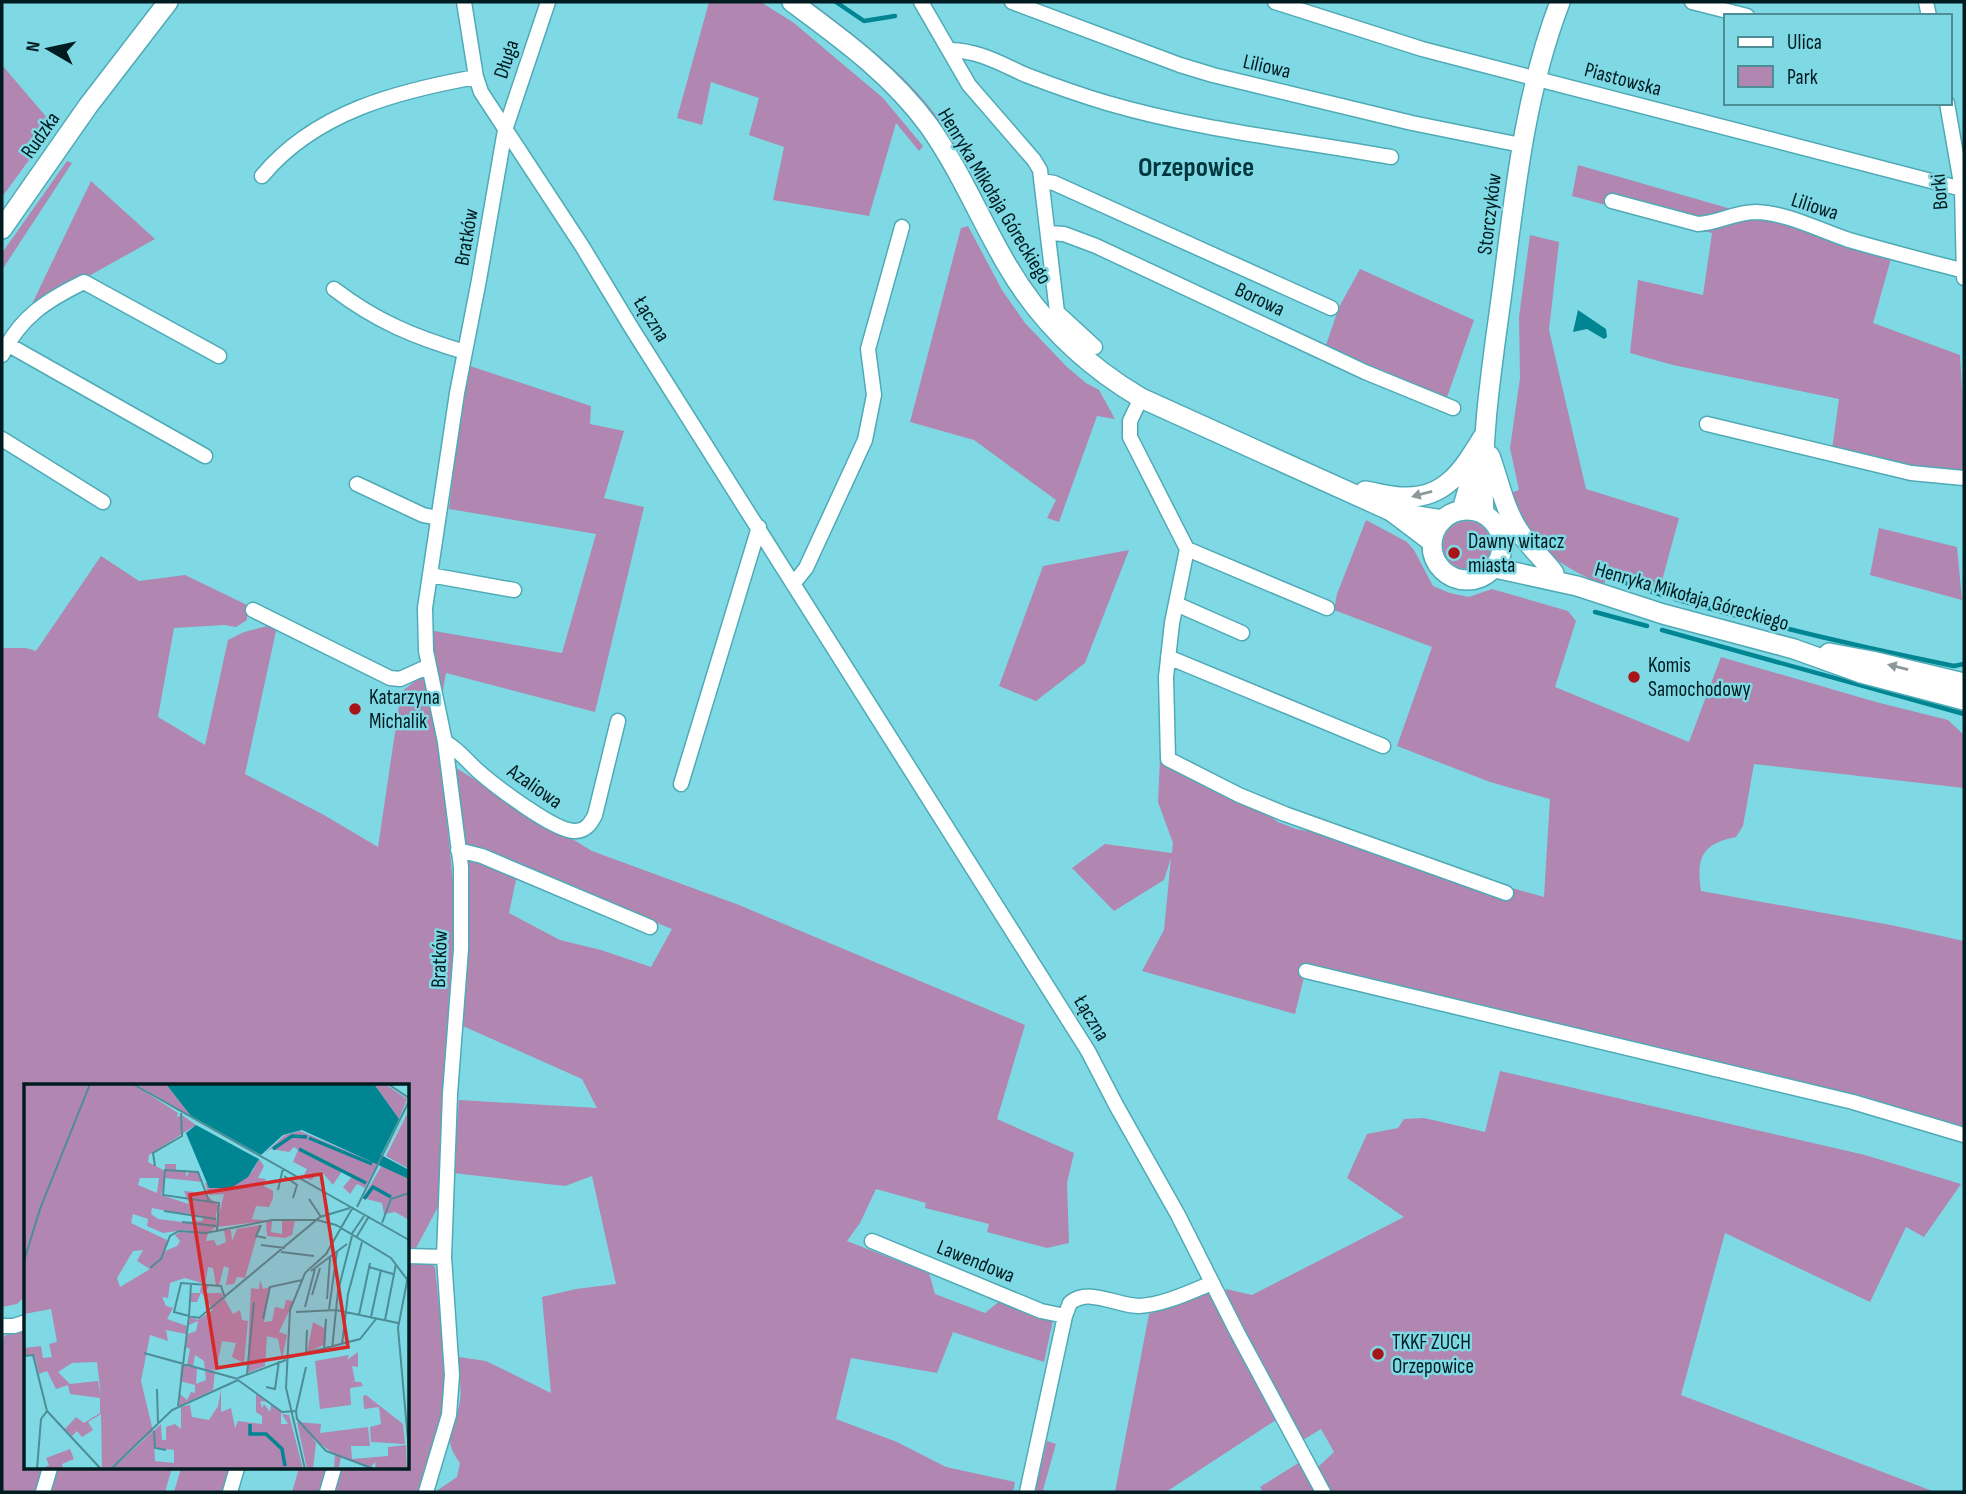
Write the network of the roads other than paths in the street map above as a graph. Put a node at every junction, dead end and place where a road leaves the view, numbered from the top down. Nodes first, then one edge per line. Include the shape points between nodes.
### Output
1 (167, 2) edge
2 (464, 2) edge
3 (548, 2) edge
4 (792, 2) edge
5 (921, 2) edge
6 (1012, 2) edge
7 (1275, 2) edge
8 (1560, 2) edge
9 (1692, 2) edge
10 (1739, 14) edge
11 (950, 50) junction
12 (476, 77) junction
13 (1535, 78) junction
14 (1947, 105) edge
15 (505, 130) junction
16 (1521, 145) junction
17 (1391, 157) dead end
18 (262, 176) dead end
19 (1043, 181) junction
20 (1962, 189) junction
21 (1612, 201) dead end
22 (901, 227) dead end
23 (2, 229) edge
24 (1049, 233) junction
25 (1964, 271) edge
26 (1964, 278) edge
27 (334, 289) dead end
28 (1331, 307) dead end
29 (1095, 347) dead end
30 (4, 350) edge
31 (465, 352) junction
32 (219, 356) dead end
33 (1141, 398) junction
34 (1453, 408) dead end
35 (1707, 424) dead end
36 (1483, 437) junction
37 (2, 439) edge
38 (205, 456) dead end
39 (1964, 478) edge
40 (356, 484) dead end
41 (1333, 485) junction
42 (103, 502) dead end
43 (1462, 510) junction
44 (1391, 511) junction
45 (1484, 514) junction
46 (438, 519) junction
47 (1443, 520) junction
48 (759, 527) junction
49 (1432, 542) junction
50 (1503, 546) junction
51 (1186, 549) junction
52 (1495, 568) junction
53 (1554, 573) junction
54 (430, 575) junction
55 (794, 583) junction
56 (1577, 586) junction
57 (514, 590) dead end
58 (1176, 604) junction
59 (1327, 608) dead end
60 (253, 610) dead end
61 (1242, 633) dead end
62 (1794, 649) junction
63 (1168, 657) junction
64 (429, 666) junction
65 (1964, 683) edge
66 (1964, 700) edge
67 (618, 721) dead end
68 (445, 742) junction
69 (1383, 746) dead end
70 (681, 784) dead end
71 (458, 850) junction
72 (1506, 893) dead end
73 (650, 927) dead end
74 (1306, 971) dead end
75 (1964, 1135) edge
76 (872, 1241) dead end
77 (410, 1256) edge
78 (444, 1257) junction
79 (1212, 1283) junction
80 (1065, 1316) junction
81 (24, 1323) edge
82 (2, 1326) edge
83 (49, 1470) edge
84 (236, 1470) edge
85 (333, 1470) edge
86 (43, 1492) edge
87 (230, 1492) edge
88 (327, 1492) edge
89 (426, 1492) edge
90 (1027, 1492) edge
91 (1323, 1492) edge

1 - 23 main road, Rudzka
2 - 12 street, Łączna
3 - 15 street, Długa
4 - 33 main road, Henryka Mikołaja Góreckiego via 904,95 947,153 1032,304 1076,351
5 - 11 street
6 - 16 street, Liliowa via 1191,69
7 - 13 street, Piastowska via 1422,49
8 - 13 main road, Storczyków
9 - 10 street
11 - 17 street via 984,55 1029,76 1137,111
11 - 19 street via 977,95 1034,160
12 - 15 street, Łączna
12 - 18 street via 391,96 328,122 294,143
13 - 16 main road, Storczyków
13 - 20 street, Piastowska
14 - 20 street, Borki
15 - 31 street, Bratków
15 - 48 street, Łączna
16 - 36 main road, Storczyków
19 - 24 street
19 - 28 street, Borowa
20 - 25 street, Borki
21 - 25 street, Liliowa via 1698,224 1747,213 1771,215
22 - 55 street via 868,349 874,395 865,440 806,569
24 - 29 street via 1058,312
24 - 34 street, Borowa via 1096,246 1365,372
25 - 26 street, Borki
27 - 31 street via 383,322
30 - 32 street via 30,315 84,282
30 - 38 street
31 - 46 street, Bratków
33 - 41 main road, Henryka Mikołaja Góreckiego
33 - 51 street via 1129,435
35 - 39 street via 1911,473
36 -> 41 main road via 1461,472 1427,494 1402,497
36 - 43 main road, Storczyków
36 - 45 main road, Storczyków
36 - 53 main road via 1514,523
37 - 42 street
40 - 46 street
41 - 44 main road, Henryka Mikołaja Góreckiego
43 - 45 main road
43 - 47 main road
44 - 47 main road, Henryka Mikołaja Góreckiego
44 - 49 main road, Henryka Mikołaja Góreckiego
45 - 50 main road via 1498,528
46 - 54 street, Bratków
47 - 49 main road
48 - 55 street, Łączna
48 - 70 street
49 - 52 main road via 1440,567 1456,579 1476,579
50 - 52 main road
50 - 53 main road, Henryka Mikołaja Góreckiego
51 - 58 street
51 - 59 street
52 - 56 main road, Henryka Mikołaja Góreckiego
53 - 56 main road, Henryka Mikołaja Góreckiego
54 - 57 street
54 - 64 street, Bratków via 424,620
55 - 79 street, Łączna via 1088,1051
56 - 62 main road, Henryka Mikołaja Góreckiego
58 - 61 street
58 - 63 street
60 - 64 street via 390,678 400,679
65 -> 62 main road, Henryka Mikołaja Góreckiego via 1872,661
62 - 66 main road, Henryka Mikołaja Góreckiego via 1861,673
63 - 69 street
63 - 72 street via 1168,759 1285,814
64 - 68 street, Bratków
67 - 68 street, Azaliowa via 595,815 578,831 544,819
68 - 71 street, Bratków
71 - 73 street
71 - 78 street, Bratków via 461,949
74 - 75 street via 1853,1102
76 - 80 street, Lawendowa via 1041,1311
77 - 78 street
78 - 89 street, Bratków via 452,1375 449,1415
79 - 80 street via 1139,1306 1080,1297 1070,1303
79 - 91 street, Łączna
80 - 90 street
81 - 82 street
83 - 86 street
84 - 87 street
85 - 88 street

